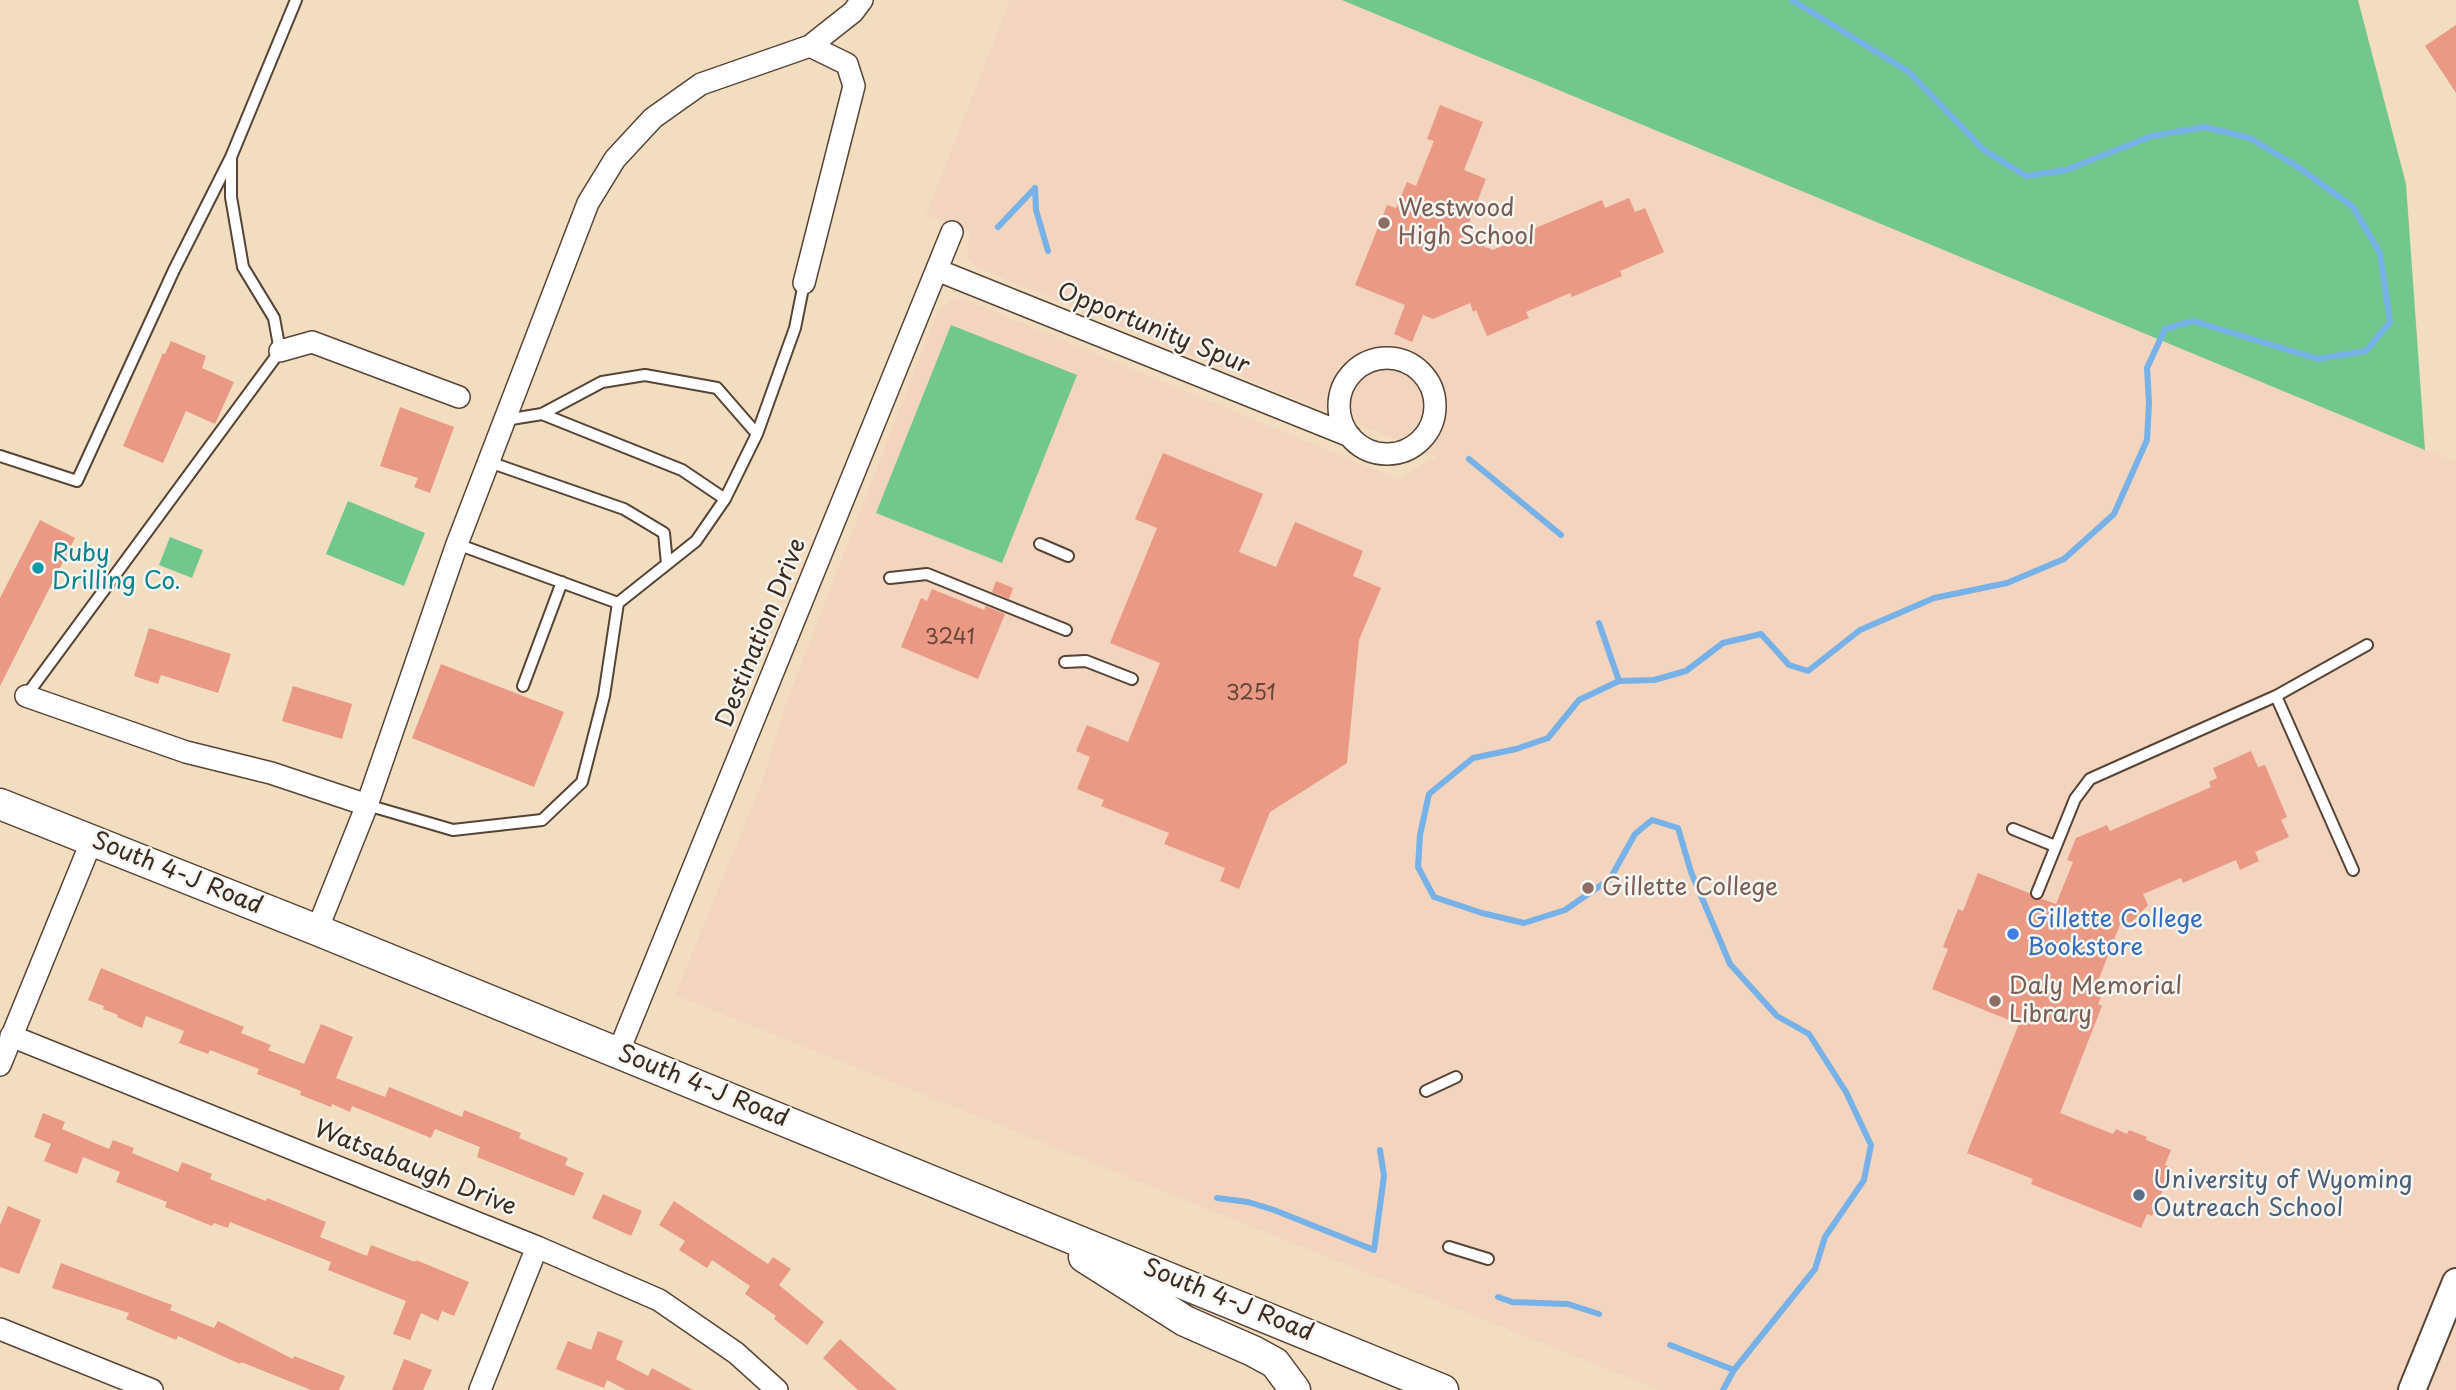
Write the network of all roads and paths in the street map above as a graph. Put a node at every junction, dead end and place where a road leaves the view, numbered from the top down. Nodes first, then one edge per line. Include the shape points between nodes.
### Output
1 (296, 0) edge
2 (862, 0) edge
3 (810, 46) junction
4 (231, 157) junction
5 (952, 232) dead end
6 (937, 270) junction
7 (804, 283) joint
8 (280, 351) junction
9 (459, 397) dead end
10 (542, 414) junction
11 (505, 420) junction
12 (758, 434) junction
13 (1350, 436) junction
14 (0, 456) edge
15 (489, 462) junction
16 (725, 499) junction
17 (457, 544) junction
18 (1040, 544) dead end
19 (1068, 556) dead end
20 (667, 564) junction
21 (890, 578) dead end
22 (562, 582) junction
23 (618, 603) junction
24 (1066, 630) dead end
25 (2367, 645) dead end
26 (1065, 662) dead end
27 (1132, 680) dead end
28 (523, 686) dead end
29 (26, 696) joint
30 (2276, 696) junction
31 (0, 804) edge
32 (367, 804) junction
33 (2013, 829) dead end
34 (92, 840) junction
35 (2055, 846) junction
36 (2353, 870) dead end
37 (2036, 893) dead end
38 (317, 930) junction
39 (11, 1036) junction
40 (618, 1053) junction
41 (0, 1065) edge
42 (1456, 1077) dead end
43 (1426, 1091) dead end
44 (1019, 1215) junction
45 (537, 1247) junction
46 (1448, 1247) dead end
47 (1488, 1259) dead end
48 (2456, 1282) edge
49 (0, 1329) edge
50 (1401, 1382) edge
51 (152, 1390) edge
52 (480, 1390) edge
53 (777, 1390) edge
54 (1295, 1390) edge
55 (1443, 1390) edge
56 (2412, 1390) edge

1 - 4 lane
2 - 3 street
3 - 7 street via 847,64 854,86
3 - 11 street via 701,84 653,118 615,159 588,203
4 - 8 lane via 231,197 243,267 274,318
4 - 14 lane via 77,481
5 - 6 street, Destination Drive
6 - 13 street, Opportunity Spur
6 - 40 street, Destination Drive
7 - 12 lane via 795,328
8 - 9 street via 312,342
8 - 29 lane
10 - 11 lane
10 - 12 lane via 602,382 645,375 718,388
10 - 16 lane via 682,470
11 - 15 street
12 - 16 lane
13 - 13 street, Opportunity Spur via 1368,450 1391,455 1419,443 1435,417 1433,394 1423,373 1395,359 1378,359 1350,375 1339,406
15 - 17 street
15 - 20 lane via 624,509 664,533
16 - 20 lane via 696,541
17 - 22 lane
17 - 32 street
18 - 19 lane
20 - 23 lane
21 - 24 lane via 928,574
22 - 23 lane
22 - 28 lane
23 - 32 lane via 604,696 582,782 542,820 453,831
25 - 30 lane
26 - 27 lane via 1086,661
29 - 32 street via 186,752
30 - 35 lane via 2090,779 2075,799
30 - 36 lane
31 - 34 main road, South 4-J Road
32 - 38 street
33 - 35 lane
34 - 38 main road, South 4-J Road
34 - 39 street
35 - 37 lane
38 - 40 main road, South 4-J Road
39 - 41 street
39 - 45 street, Watsabaugh Drive
40 - 44 main road, South 4-J Road
42 - 43 lane
44 - 50 main road, South 4-J Road
44 - 54 main road via 1185,1321 1275,1363
45 - 52 street
45 - 53 street, Watsabaugh Drive via 659,1300 736,1353
46 - 47 lane
48 - 56 street
49 - 51 street
50 - 55 main road, South 4-J Road

